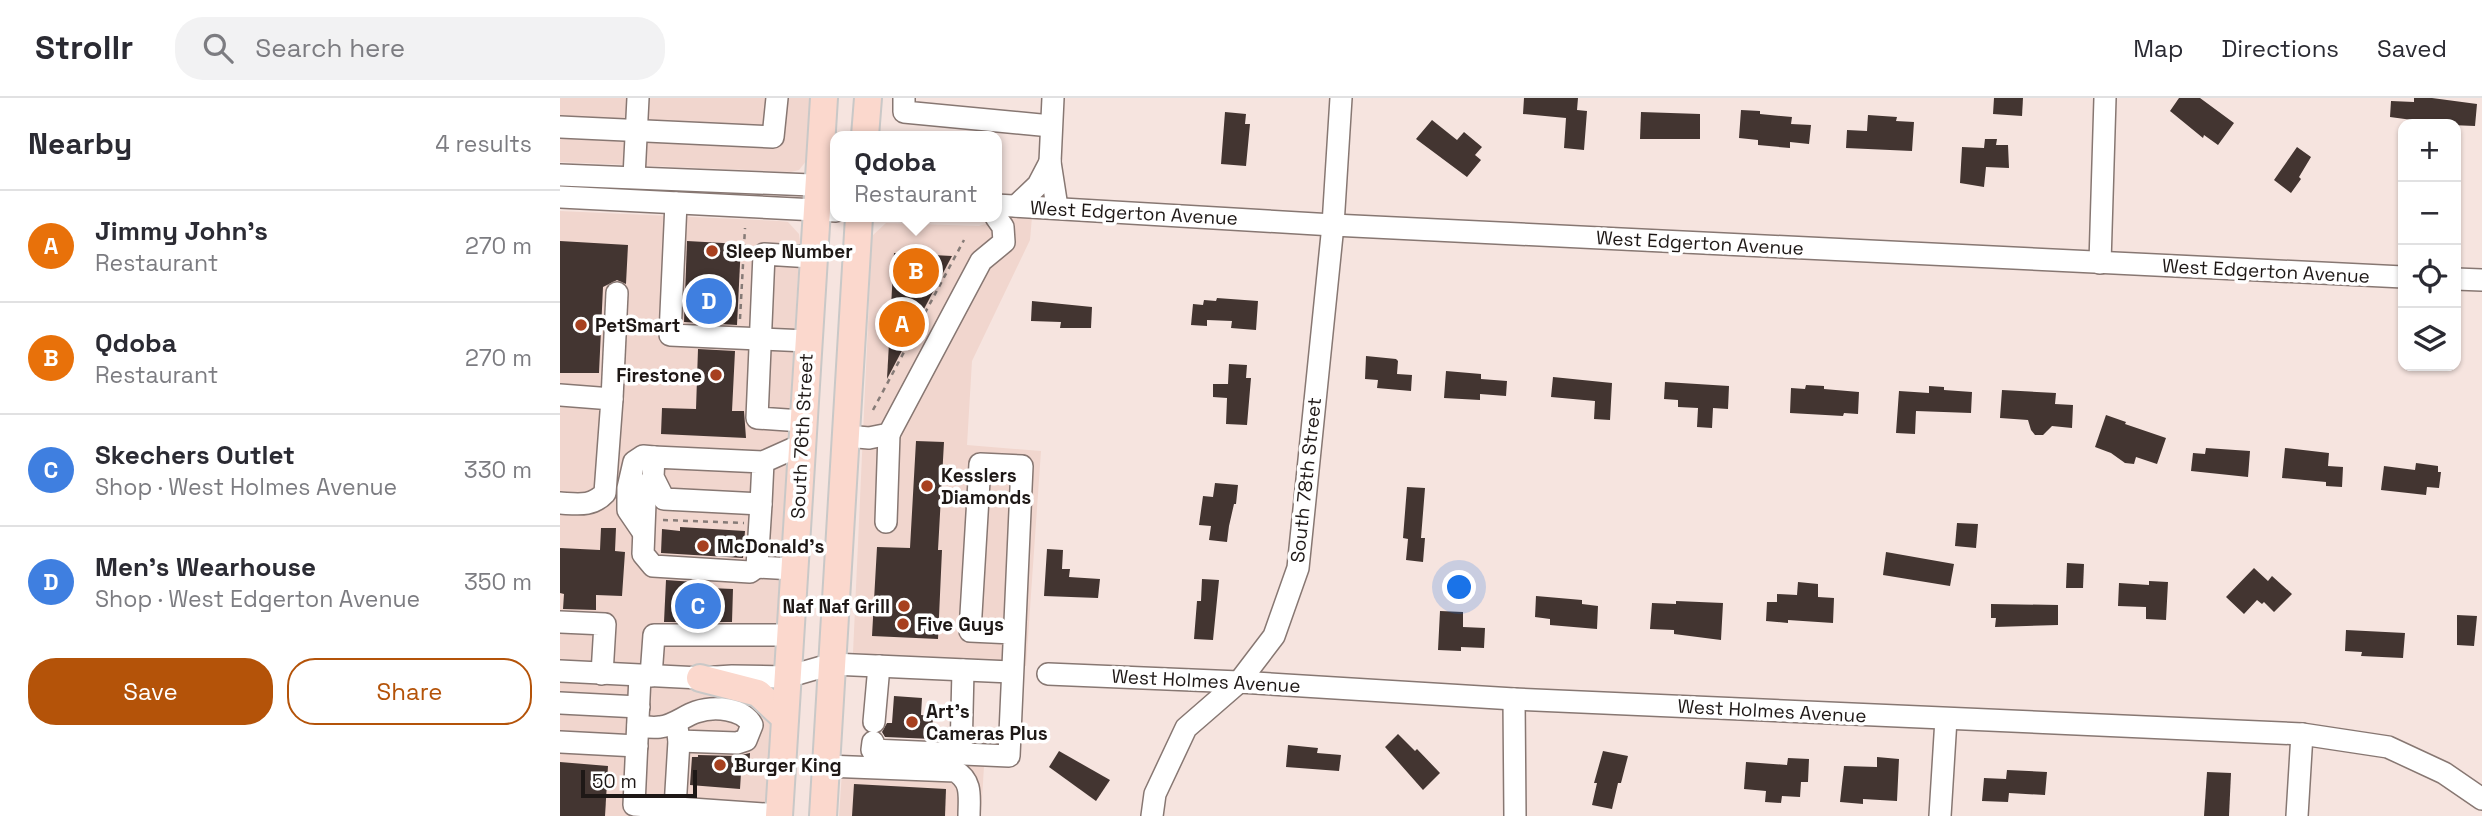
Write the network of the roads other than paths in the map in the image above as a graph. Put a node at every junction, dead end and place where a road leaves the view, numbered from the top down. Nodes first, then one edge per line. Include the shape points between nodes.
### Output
1 (638, 98) edge
2 (777, 98) edge
3 (824, 98) edge
4 (868, 98) edge
5 (904, 98) edge
6 (1054, 98) edge
7 (1341, 98) edge
8 (2105, 98) edge
9 (1051, 126) junction
10 (560, 127) edge
11 (636, 131) junction
12 (865, 131) edge
13 (1050, 162) junction
14 (560, 175) edge
15 (634, 177) junction
16 (560, 197) edge
17 (826, 198) edge
18 (676, 203) junction
19 (1006, 205) edge
20 (1057, 208) junction
21 (859, 222) edge
22 (1000, 222) edge
23 (1332, 225) junction
24 (812, 257) junction
25 (2100, 263) junction
26 (2398, 277) edge
27 (2461, 279) edge
28 (2482, 280) edge
29 (617, 293) dead end
30 (760, 339) junction
31 (807, 341) junction
32 (560, 396) edge
33 (612, 399) junction
34 (802, 433) junction
35 (889, 434) junction
36 (846, 441) junction
37 (654, 457) junction
38 (763, 462) junction
39 (560, 503) edge
40 (761, 504) junction
41 (886, 522) dead end
42 (757, 567) junction
43 (793, 569) junction
44 (560, 622) edge
45 (1013, 633) junction
46 (789, 635) junction
47 (832, 664) junction
48 (879, 666) junction
49 (963, 670) junction
50 (560, 671) edge
51 (1012, 672) junction
52 (602, 674) junction
53 (1048, 674) dead end
54 (646, 676) junction
55 (787, 677) junction
56 (700, 678) junction
57 (1239, 682) junction
58 (1514, 699) junction
59 (560, 703) edge
60 (785, 718) junction
61 (1946, 719) junction
62 (638, 726) junction
63 (2302, 734) junction
64 (560, 742) edge
65 (961, 754) junction
66 (826, 766) junction
67 (2482, 799) edge
68 (675, 808) junction
69 (779, 815) edge
70 (823, 816) edge
71 (969, 816) edge
72 (1152, 816) edge
73 (1515, 816) edge
74 (1940, 816) edge
75 (2297, 816) edge

1 - 11 street
2 - 11 street via 773,137
3 - 17 main road, South 76th Street
4 - 12 main road
5 - 9 street via 904,112
6 - 9 street
7 - 23 street, South 78th Street
8 - 25 street
9 - 13 street
10 - 11 street
11 - 15 street
13 - 19 street via 1038,185
13 - 20 street
14 - 15 street
15 - 17 street
16 - 18 street
17 - 18 street
17 - 24 main road, South 76th Street
18 - 30 street via 670,335
19 - 20 street, West Edgerton Avenue
20 - 23 street, West Edgerton Avenue
21 - 36 main road
22 - 35 street via 1004,242 981,261
23 - 25 street, West Edgerton Avenue
23 - 57 street, South 78th Street via 1298,568 1274,636
24 - 30 street via 764,254
24 - 31 main road, South 76th Street
25 - 26 street, West Edgerton Avenue
27 - 28 street
29 - 33 street
30 - 31 street
30 - 34 street via 757,418
31 - 34 main road, South 76th Street
32 - 33 street
33 - 39 street via 605,493 587,504
34 - 36 main road
34 - 38 street
34 - 43 main road, South 76th Street
35 - 36 street
35 - 41 street
36 - 47 main road
37 - 38 street
37 - 40 street via 653,477 664,499
37 - 42 street via 643,456 634,462 632,478 643,494 650,526 643,554 653,566 750,572
38 - 40 street
40 - 42 street
42 - 43 street
43 - 46 main road, South 76th Street
44 - 52 street via 605,624
45 - 45 street via 1022,466 980,464 970,631
45 - 51 street
46 - 54 street via 654,635
46 - 55 main road, South 76th Street
47 - 48 street
47 - 55 street
47 - 66 main road
48 - 49 street
48 - 65 street via 872,750
49 - 51 street
49 - 65 street
50 - 52 street
51 - 65 street via 1009,756
52 - 54 street
53 - 57 street, West Holmes Avenue
54 - 56 street
54 - 62 street
55 - 56 street
55 - 60 main road, South 76th Street
56 - 60 main road via 758,693
57 - 58 street, West Holmes Avenue
57 - 72 street, South 78th Street via 1186,728 1155,794
58 - 61 street, West Holmes Avenue
58 - 73 street
59 - 62 street
60 - 69 main road, South 76th Street
61 - 63 street, West Holmes Avenue
61 - 74 street
62 - 64 street
62 - 68 street via 677,731
62 - 68 street via 634,805
63 - 67 street, West Holmes Avenue via 2388,747 2444,773
63 - 75 street
66 - 70 main road
66 - 71 street via 956,771 965,776 970,789
68 - 69 street

